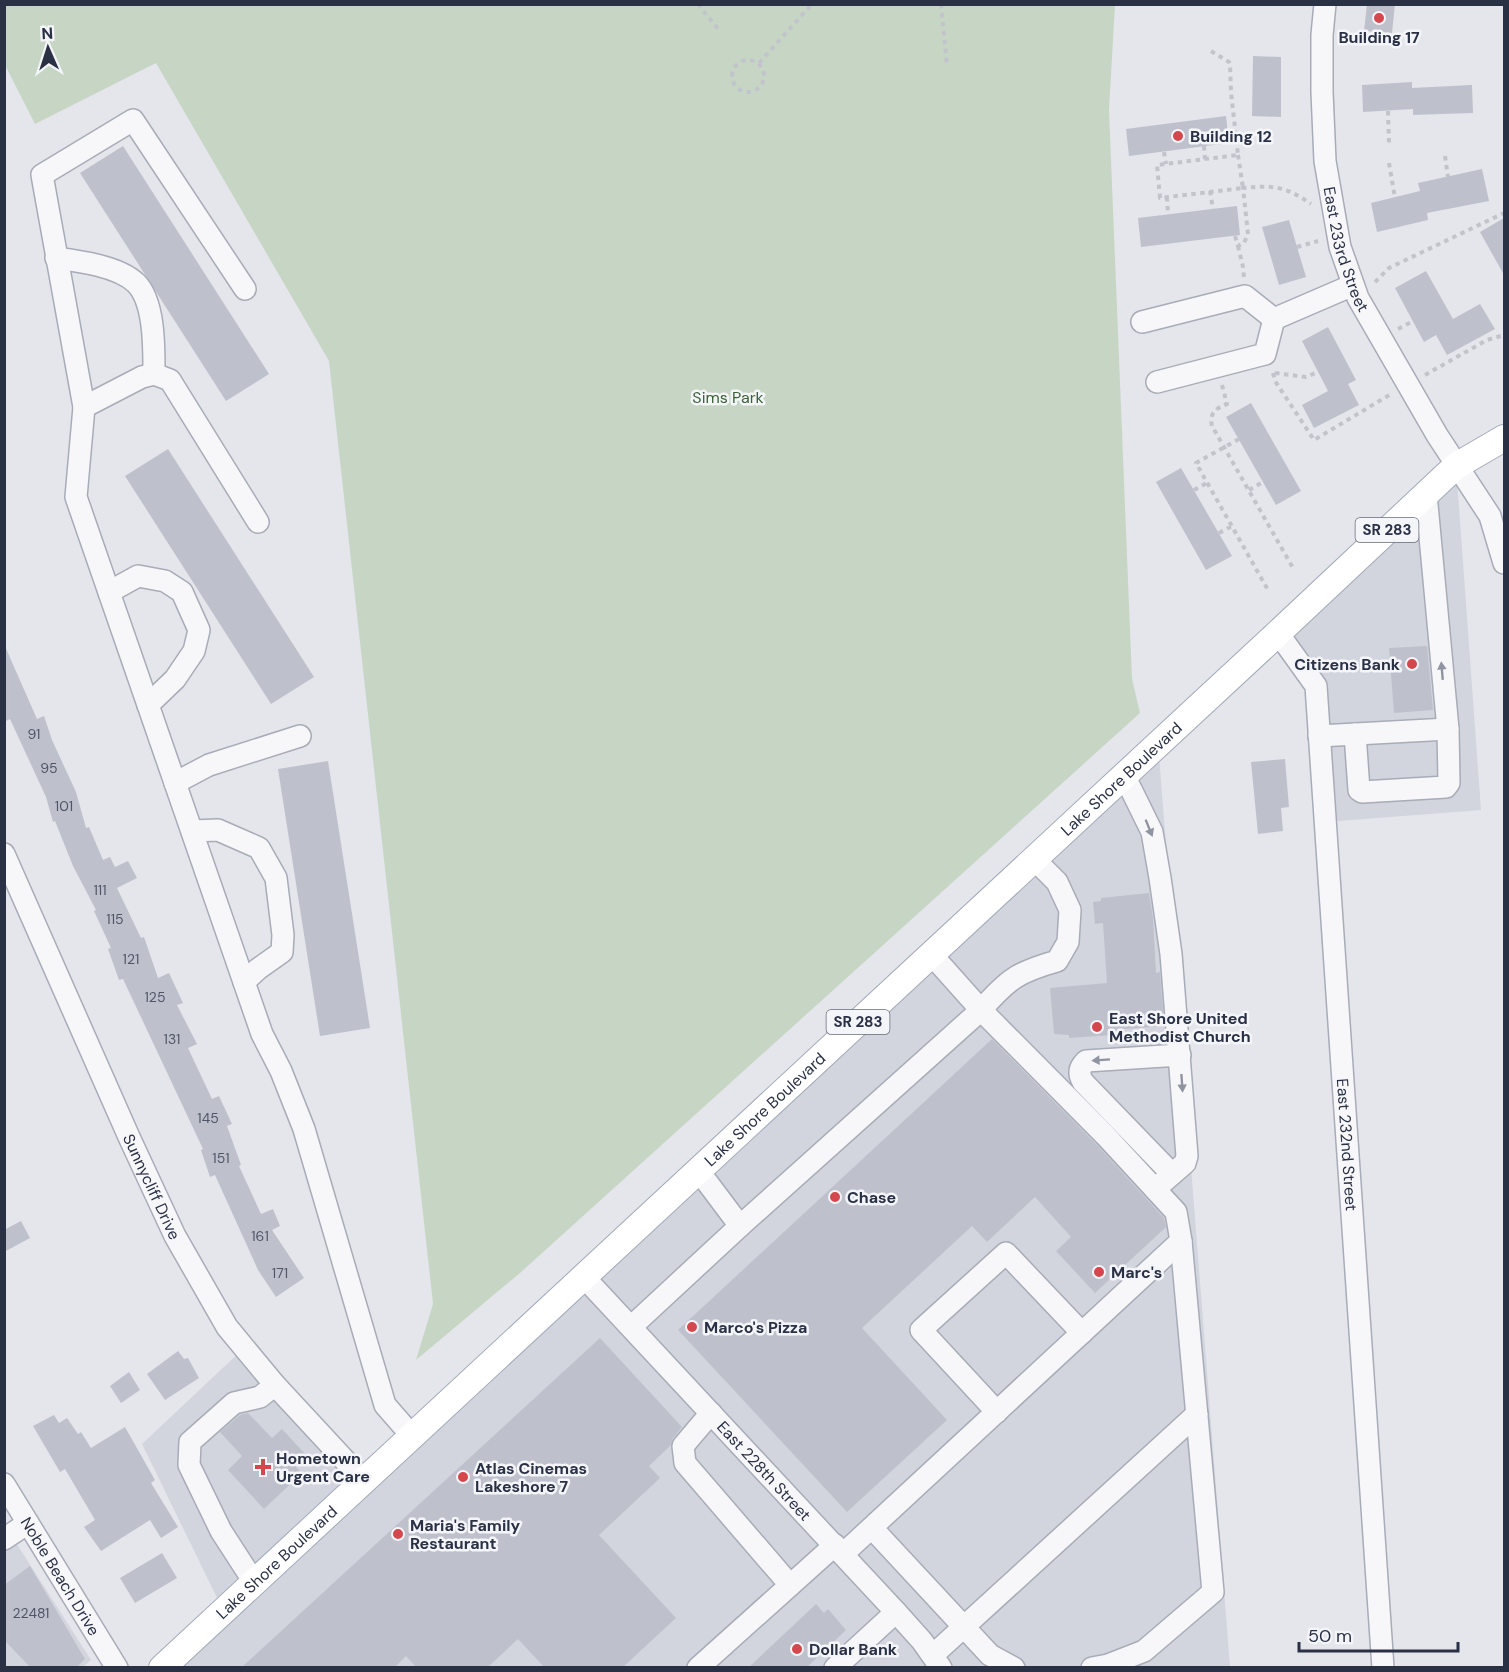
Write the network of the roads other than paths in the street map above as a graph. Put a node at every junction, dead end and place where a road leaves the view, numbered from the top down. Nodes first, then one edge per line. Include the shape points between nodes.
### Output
1 (1325, 4) edge
2 (56, 258) junction
3 (1362, 286) junction
4 (245, 289) dead end
5 (1274, 319) junction
6 (1142, 322) dead end
7 (154, 374) junction
8 (1157, 382) dead end
9 (84, 407) junction
10 (1504, 438) edge
11 (1456, 466) junction
12 (1426, 494) junction
13 (258, 522) dead end
14 (1504, 563) edge
15 (109, 592) junction
16 (1278, 633) junction
17 (148, 705) junction
18 (1448, 729) junction
19 (1355, 734) junction
20 (300, 736) dead end
21 (1320, 736) junction
22 (1124, 775) junction
23 (175, 783) junction
24 (192, 831) junction
25 (4, 854) edge
26 (1034, 859) junction
27 (931, 954) junction
28 (244, 982) junction
29 (981, 1010) junction
30 (1180, 1055) junction
31 (698, 1170) junction
32 (1172, 1174) junction
33 (1155, 1189) junction
34 (740, 1226) junction
35 (1181, 1241) junction
36 (583, 1276) junction
37 (631, 1327) junction
38 (1082, 1333) junction
39 (275, 1385) junction
40 (997, 1412) junction
41 (711, 1413) junction
42 (1197, 1414) junction
43 (412, 1436) junction
44 (364, 1481) junction
45 (4, 1484) edge
46 (28, 1523) junction
47 (872, 1528) junction
48 (4, 1539) edge
49 (839, 1550) junction
50 (254, 1582) junction
51 (790, 1585) junction
52 (896, 1612) junction
53 (964, 1627) junction
54 (937, 1661) edge
55 (174, 1664) edge
56 (706, 1665) edge
57 (117, 1668) edge
58 (835, 1668) edge
59 (1014, 1668) edge
60 (1092, 1668) edge
61 (1383, 1668) edge

1 - 3 street, East 233rd Street via 1324,161 1341,247
2 - 4 street via 42,175 133,120
2 - 7 street via 87,261 136,283 146,299 150,318
2 - 9 street
3 - 5 street
3 - 11 street, East 233rd Street via 1358,298
5 - 6 street via 1245,296
5 - 8 street via 1269,363 1217,367
7 - 9 street
7 - 13 street via 170,380
9 - 15 street via 76,497
10 - 11 main road, Lake Shore Boulevard / SR 283
11 - 12 main road, Lake Shore Boulevard / SR 283
11 - 14 street, East 233rd Street via 1490,516
12 - 16 main road, Lake Shore Boulevard / SR 283
18 -> 12 street
15 - 17 street
15 - 17 street via 138,576 165,581 182,592 199,630 194,651 175,680
16 - 21 street, East 232nd Street via 1316,686
16 - 22 main road, Lake Shore Boulevard / SR 283
17 - 23 street
18 - 19 street
18 - 19 street via 1446,787 1362,792
19 - 21 street
20 - 23 street via 209,765
21 - 61 street, East 232nd Street
22 - 26 main road, Lake Shore Boulevard / SR 283
22 -> 30 street via 1152,832 1171,954
23 - 24 street
24 - 28 street
24 - 28 street via 218,830 259,848 276,878 282,952
25 - 39 street, Sunnycliff Drive via 175,1236 227,1328
26 - 27 main road, Lake Shore Boulevard / SR 283
26 - 29 street via 1057,882 1070,910 1068,942 1057,961 1027,969 1002,986
27 - 29 street
27 - 31 main road, Lake Shore Boulevard / SR 283
28 - 43 street via 304,1129 385,1406
29 - 33 street
29 - 34 street
30 -> 32 street via 1187,1156
30 -> 32 street via 1086,1061 1079,1075
31 - 34 street
31 - 36 main road, Lake Shore Boulevard / SR 283
32 - 33 street
33 - 35 street via 1176,1212
34 - 37 street
35 - 38 street
35 - 42 street
36 - 37 street, East 228th Street
36 - 43 main road, Lake Shore Boulevard / SR 283
37 - 41 street, East 228th Street
38 - 40 street
38 - 40 street via 1006,1253 921,1330
39 - 44 street, Sunnycliff Drive
39 - 50 street via 260,1397 234,1403 190,1442 189,1466 221,1531
40 - 47 street
41 - 49 street, East 228th Street
41 - 51 street via 682,1446 685,1462
42 - 53 street
42 - 60 street via 1214,1592 1144,1651
43 - 44 main road, Lake Shore Boulevard / SR 283
44 - 50 main road, Lake Shore Boulevard / SR 283
45 - 46 street, Noble Beach Drive
46 - 48 street
46 - 57 street, Noble Beach Drive
47 - 49 street
47 - 53 street
49 - 51 street
49 - 52 street, East 228th Street
50 - 55 main road, Lake Shore Boulevard / SR 283
51 - 56 street
52 - 54 street, East 228th Street
52 - 58 street
53 - 54 street
53 - 59 street via 990,1655

